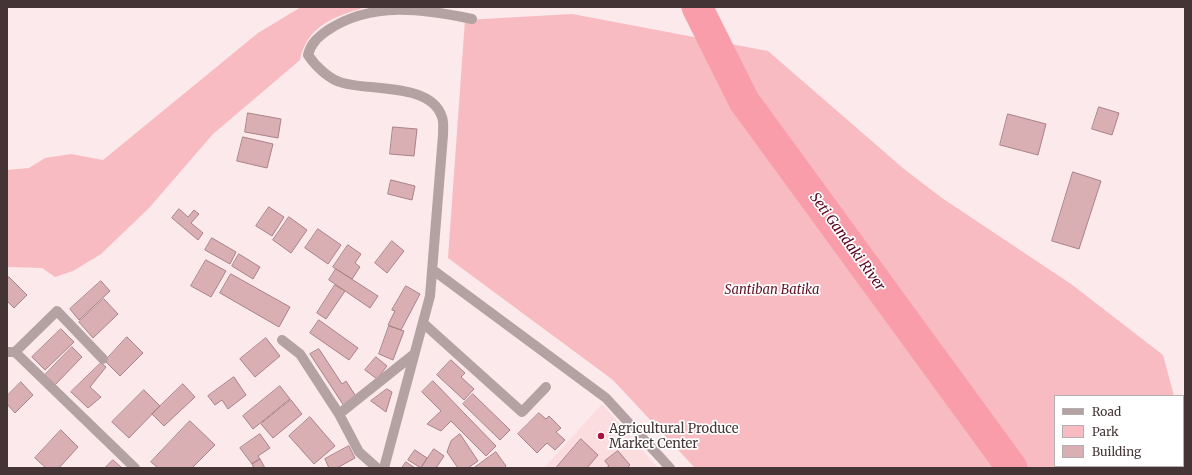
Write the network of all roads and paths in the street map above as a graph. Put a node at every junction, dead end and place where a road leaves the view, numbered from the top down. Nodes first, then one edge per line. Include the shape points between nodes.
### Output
1 (472, 19) dead end
2 (433, 270) junction
3 (423, 323) junction
4 (282, 340) dead end
5 (11, 352) edge
6 (413, 355) junction
7 (103, 359) dead end
8 (546, 387) dead end
9 (339, 414) junction
10 (134, 468) edge
11 (377, 468) edge
12 (384, 468) edge
13 (670, 468) edge

1 - 2 street via 416,10 366,12 335,25 320,36 310,47 308,55 326,74 342,83 425,96 442,117 443,135
2 - 3 street
2 - 13 street via 606,398
3 - 6 street
3 - 8 street via 522,412
4 - 9 street via 300,354
5 - 7 street via 57,311
5 - 10 street
6 - 9 street
6 - 12 street
9 - 11 street via 359,452

